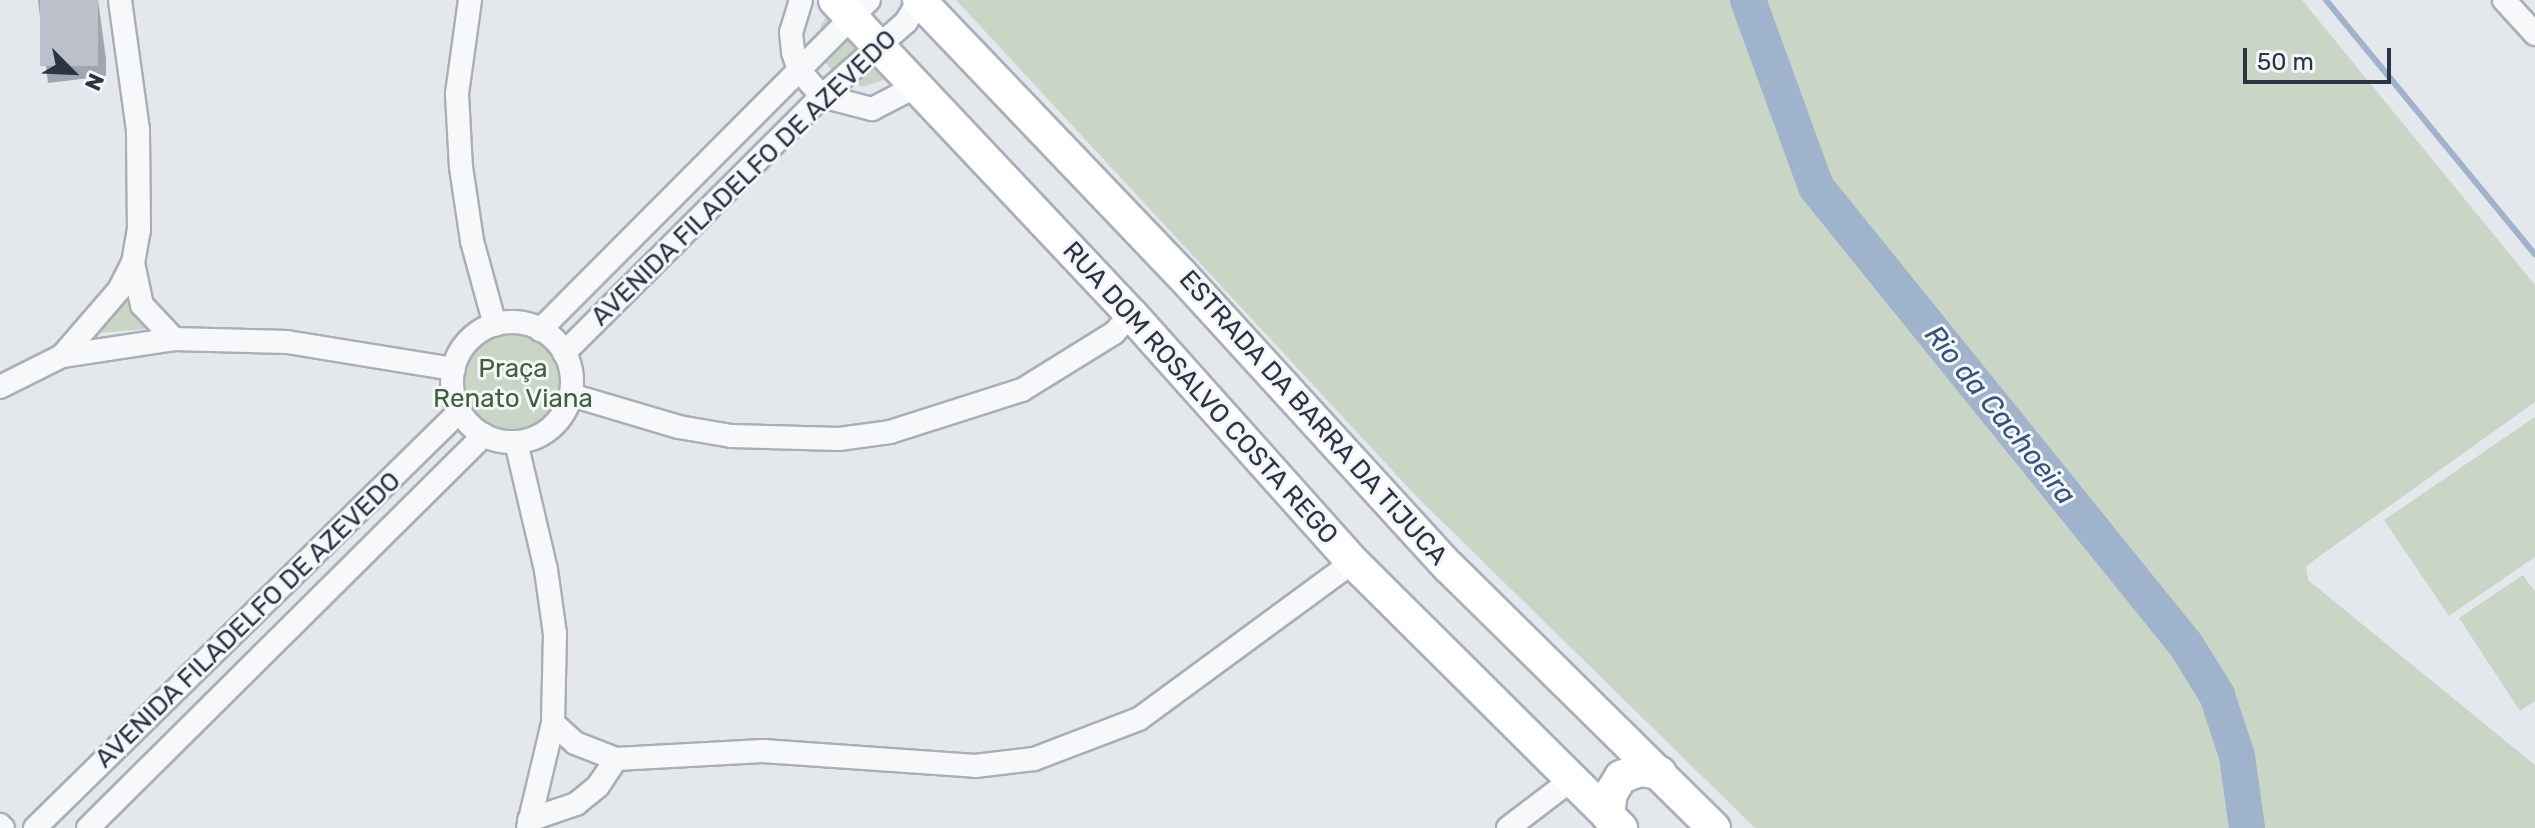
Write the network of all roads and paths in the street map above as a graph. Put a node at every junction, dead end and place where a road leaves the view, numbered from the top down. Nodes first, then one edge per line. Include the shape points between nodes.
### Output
1 (120, 0) edge
2 (470, 0) edge
3 (801, 0) edge
4 (919, 0) edge
5 (2504, 0) edge
6 (852, 6) edge
7 (2535, 34) edge
8 (877, 45) junction
9 (799, 70) junction
10 (917, 86) junction
11 (822, 96) junction
12 (133, 263) junction
13 (1131, 314) junction
14 (495, 325) junction
15 (540, 330) junction
16 (174, 339) junction
17 (564, 353) junction
18 (62, 356) junction
19 (454, 369) junction
20 (0, 387) edge
21 (571, 395) junction
22 (460, 411) junction
23 (484, 435) junction
24 (516, 442) junction
25 (1353, 562) junction
26 (553, 723) junction
27 (616, 759) junction
28 (1660, 773) junction
29 (1570, 781) junction
30 (1615, 822) edge
31 (528, 824) edge
32 (35, 828) edge
33 (88, 828) edge
34 (1508, 828) edge
35 (1714, 828) edge

1 - 12 street via 143,198
2 - 14 street via 457,94 461,167 472,241
3 - 9 street via 791,32
4 - 8 street, AVENIDA FILADELFO DE AZEVEDO via 906,22
4 - 28 main road, ESTRADA DA BARRA DA TIJUCA via 1181,274 1449,567
5 - 7 street
6 - 8 main road, RUA DOM ROSALVO COSTA REGO
6 - 9 street, AVENIDA FILADELFO DE AZEVEDO
8 - 10 main road, RUA DOM ROSALVO COSTA REGO
8 - 11 street, AVENIDA FILADELFO DE AZEVEDO
9 - 11 street
9 - 15 street, AVENIDA FILADELFO DE AZEVEDO
10 - 11 street via 872,109
10 - 13 main road, RUA DOM ROSALVO COSTA REGO
11 - 17 street, AVENIDA FILADELFO DE AZEVEDO
12 - 16 street via 142,305
12 - 18 street via 94,324
13 - 21 street via 1114,333 1022,390 890,432 839,439 731,436 679,427
13 - 25 main road, RUA DOM ROSALVO COSTA REGO
14 - 15 street via 513,322
14 - 19 street via 469,341
15 - 17 street
16 - 18 street
16 - 19 street via 287,342
17 - 21 street
18 - 20 street
19 - 22 street
21 - 24 street via 547,431
22 - 23 street
22 - 32 street, AVENIDA FILADELFO DE AZEVEDO
23 - 24 street
23 - 33 street, AVENIDA FILADELFO DE AZEVEDO
24 - 26 street via 555,634
25 - 27 street via 1139,719 1034,759 975,766 763,751
25 - 29 main road, RUA DOM ROSALVO COSTA REGO
26 - 27 street via 575,743
26 - 31 street
27 - 31 street via 598,786 576,804
28 - 30 main road via 1639,770 1621,777 1611,793
28 - 35 main road, ESTRADA DA BARRA DA TIJUCA
29 - 30 main road
29 - 34 street

